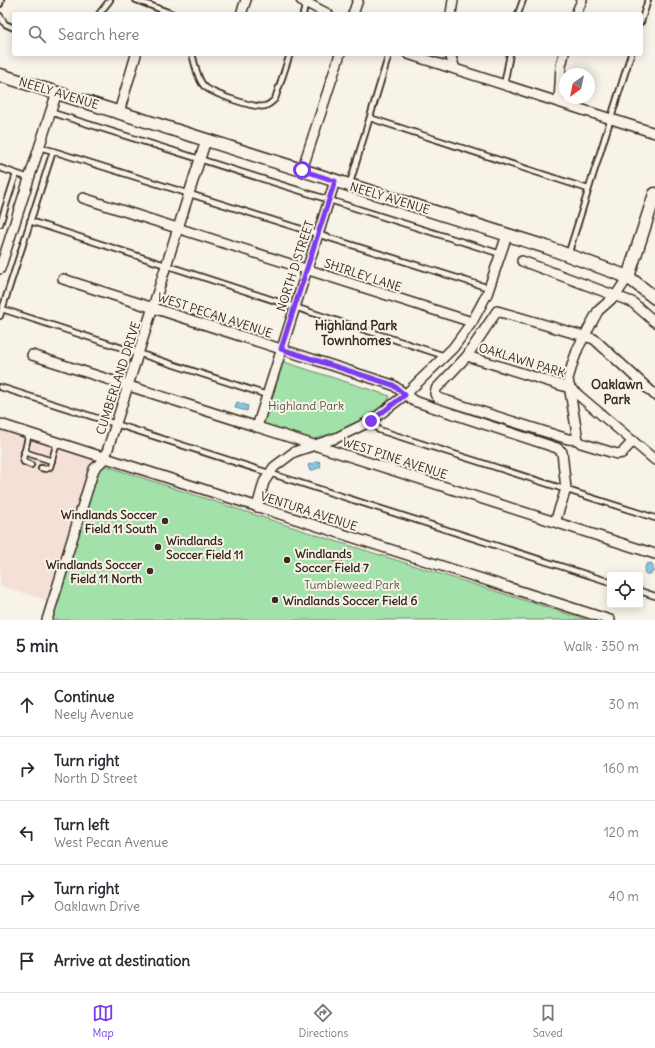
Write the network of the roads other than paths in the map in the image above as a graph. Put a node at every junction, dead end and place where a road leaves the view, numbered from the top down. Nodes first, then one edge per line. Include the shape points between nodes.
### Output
1 (1, 0) edge
2 (110, 0) edge
3 (136, 0) edge
4 (246, 0) edge
5 (358, 0) edge
6 (453, 0) edge
7 (523, 0) edge
8 (582, 0) edge
9 (648, 0) edge
10 (303, 1) edge
11 (0, 4) edge
12 (101, 12) edge
13 (168, 12) edge
14 (242, 12) edge
15 (302, 12) edge
16 (324, 12) edge
17 (354, 12) edge
18 (451, 12) edge
19 (519, 12) edge
20 (577, 12) edge
21 (0, 16) edge
22 (643, 16) edge
23 (12, 27) edge
24 (136, 56) edge
25 (193, 56) edge
26 (289, 56) edge
27 (339, 56) edge
28 (388, 56) edge
29 (414, 56) edge
30 (451, 56) edge
31 (510, 56) edge
32 (564, 56) edge
33 (630, 56) edge
34 (561, 68) edge
35 (455, 69) junction
36 (0, 75) edge
37 (504, 84) junction
38 (57, 92) junction
39 (559, 102) edge
40 (565, 104) edge
41 (50, 112) junction
42 (119, 112) junction
43 (370, 118) junction
44 (610, 119) junction
45 (655, 133) edge
46 (206, 140) junction
47 (39, 146) junction
48 (53, 151) junction
49 (200, 159) junction
50 (0, 168) edge
51 (302, 170) junction
52 (16, 174) junction
53 (29, 178) junction
54 (335, 181) junction
55 (349, 185) junction
56 (588, 189) junction
57 (189, 194) junction
58 (655, 194) edge
59 (83, 198) dead end
60 (329, 200) junction
61 (30, 221) junction
62 (0, 224) edge
63 (178, 228) junction
64 (318, 235) junction
65 (507, 235) junction
66 (501, 255) junction
67 (568, 255) junction
68 (522, 262) dead end
69 (166, 266) junction
70 (0, 269) edge
71 (307, 269) junction
72 (628, 278) junction
73 (63, 279) dead end
74 (489, 288) junction
75 (616, 295) junction
76 (655, 298) edge
77 (295, 306) junction
78 (152, 308) junction
79 (2, 310) junction
80 (0, 316) edge
81 (472, 322) junction
82 (655, 322) edge
83 (583, 338) junction
84 (281, 349) junction
85 (138, 353) junction
86 (32, 355) dead end
87 (445, 356) junction
88 (467, 356) junction
89 (128, 386) junction
90 (0, 387) edge
91 (570, 388) junction
92 (267, 395) junction
93 (405, 395) junction
94 (655, 395) edge
95 (371, 421) junction
96 (0, 424) edge
97 (116, 424) junction
98 (256, 427) junction
99 (29, 434) junction
100 (578, 440) junction
101 (633, 441) junction
102 (57, 442) junction
103 (314, 445) junction
104 (24, 452) junction
105 (105, 458) junction
106 (655, 460) edge
107 (52, 461) junction
108 (31, 465) dead end
109 (41, 468) dead end
110 (270, 472) junction
111 (566, 489) junction
112 (257, 507) junction
113 (655, 518) edge
114 (555, 522) junction
115 (655, 554) edge
116 (607, 581) edge
117 (643, 592) edge
118 (655, 596) edge
119 (47, 620) edge
120 (610, 620) edge

1 - 11 lane
2 - 12 lane
3 - 13 lane
4 - 14 street
5 - 17 street
6 - 18 street
7 - 19 lane
8 - 20 street
9 - 22 lane
10 - 15 lane
10 - 16 street
21 - 23 lane via 5,24
24 - 42 street
25 - 26 lane via 200,81 205,87 261,106 269,104 274,99
27 - 51 street
28 - 43 lane
29 - 35 street
30 - 35 street
31 - 37 lane
32 - 34 street
33 - 44 lane
35 - 37 street
36 - 38 street, NEELY AVENUE
37 - 39 street
38 - 41 street
38 - 42 street, NEELY AVENUE
40 - 44 street
41 - 47 street
41 - 49 lane
42 - 46 street, NEELY AVENUE
43 - 55 lane
43 - 56 lane
44 - 45 street
44 - 56 lane
46 - 49 street, CUMBERLAND DRIVE
46 - 51 street, NEELY AVENUE
47 - 48 lane
47 - 53 street
48 - 57 lane
48 - 61 lane
49 - 57 street, CUMBERLAND DRIVE
49 - 60 lane
50 - 52 lane
51 - 54 street, NEELY AVENUE
52 - 53 lane
52 - 62 lane
53 - 70 street
54 - 55 street, NEELY AVENUE
54 - 60 street, NORTH D STREET
55 - 65 street, NEELY AVENUE
56 - 67 lane
57 - 63 street, CUMBERLAND DRIVE
57 - 64 lane
58 - 72 street
59 - 63 street, SHIRLEY LANE
60 - 64 street, NORTH D STREET
60 - 66 lane
61 - 69 lane
61 - 79 lane
63 - 69 street, CUMBERLAND DRIVE
63 - 71 street, SHIRLEY LANE
64 - 71 street, NORTH D STREET
64 - 74 lane
65 - 66 street
65 - 67 street, NEELY AVENUE
66 - 74 street
67 - 72 street, NEELY AVENUE
68 - 75 street
69 - 77 lane
69 - 78 street, CUMBERLAND DRIVE
71 - 77 street, NORTH D STREET
71 - 81 street, SHIRLEY LANE
72 - 75 street, OAKLAWN PARK
72 - 76 street, NEELY AVENUE
73 - 78 street, WEST PECAN AVENUE
74 - 81 street
75 - 82 street via 632,302
75 - 83 street, OAKLAWN PARK via 598,311
77 - 84 street, NORTH D STREET
77 - 87 lane
78 - 84 street, WEST PECAN AVENUE
78 - 85 street, CUMBERLAND DRIVE
79 - 80 lane
79 - 85 lane
81 - 87 street
83 - 88 street via 497,311
83 - 91 street, OAKLAWN PARK via 568,379
83 - 94 street via 594,340
84 - 92 street, NORTH D STREET
84 - 93 street, WEST PECAN AVENUE via 393,385
85 - 89 street, CUMBERLAND DRIVE
85 - 92 lane
86 - 89 street, WEST PINE AVENUE
87 - 93 street
88 - 91 street, OAKLAWN PARK
88 - 100 street via 436,389 435,394 438,398
89 - 97 street, CUMBERLAND DRIVE
89 - 98 street, WEST PINE AVENUE
90 - 97 lane
91 - 100 street, OAKLAWN PARK
91 - 101 street, OAKLAWN PARK
92 - 98 street, NORTH D STREET
93 - 95 street
93 - 111 street, WEST PECAN AVENUE via 414,401 561,450
95 - 103 street via 336,438
95 - 111 lane via 379,430
96 - 99 street, VENTURA AVENUE
97 - 105 street, CUMBERLAND DRIVE
97 - 110 lane
98 - 103 street, WEST PINE AVENUE
99 - 102 street, VENTURA AVENUE
99 - 104 lane
100 - 101 street via 617,454 622,453
101 - 106 street, OAKLAWN PARK
102 - 105 street, VENTURA AVENUE
102 - 107 lane
103 - 110 street via 294,452
103 - 114 street, WEST PINE AVENUE
104 - 107 lane
104 - 108 lane via 23,460
105 - 112 street, VENTURA AVENUE
105 - 119 street, CUMBERLAND DRIVE via 94,469
107 - 109 lane via 49,468
110 - 112 street via 264,482
110 - 116 lane
111 - 113 lane
111 - 114 street
112 - 120 street, VENTURA AVENUE
114 - 115 street, WEST PINE AVENUE
117 - 118 lane

